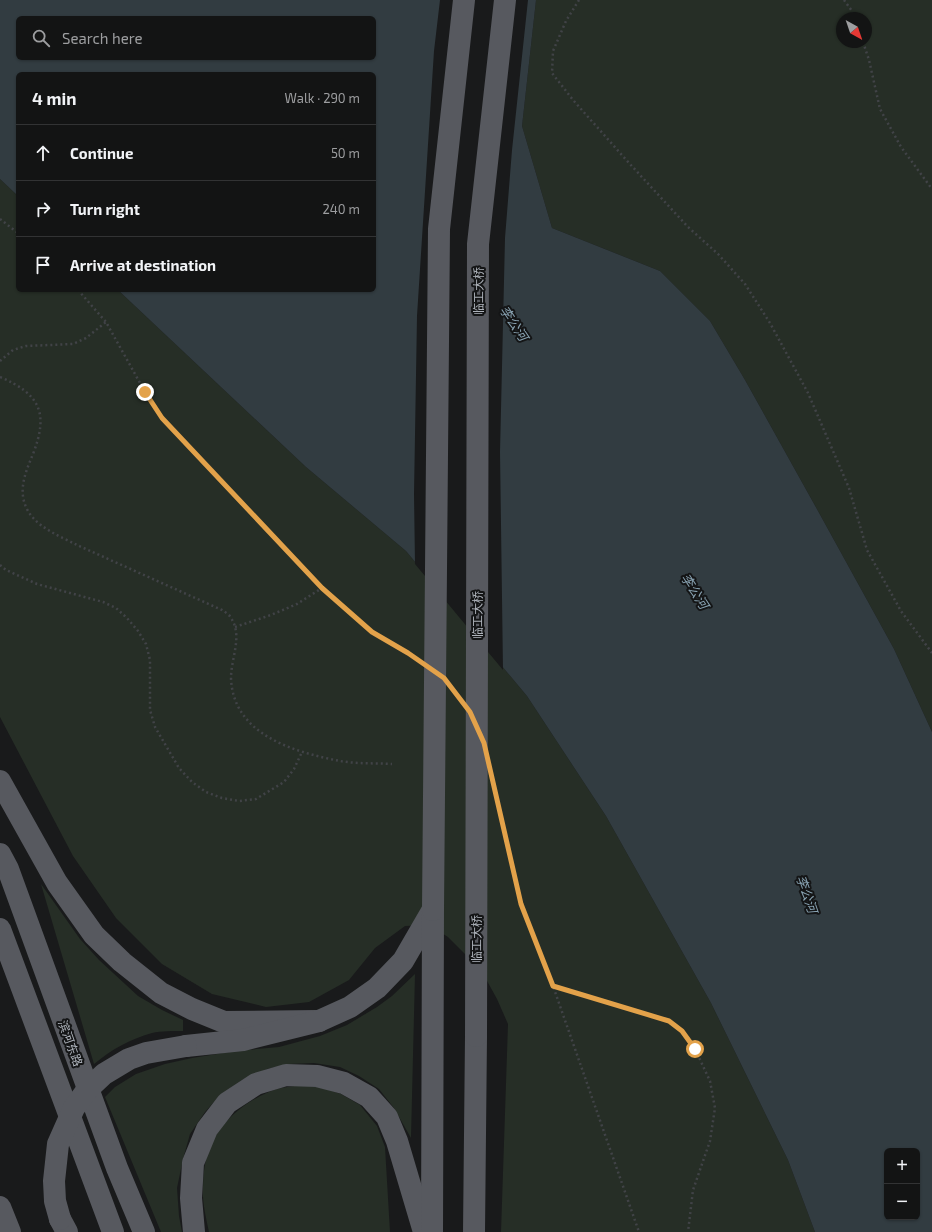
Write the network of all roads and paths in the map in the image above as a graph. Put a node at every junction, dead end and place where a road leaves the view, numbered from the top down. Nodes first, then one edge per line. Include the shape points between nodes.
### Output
1 (464, 0) edge
2 (505, 0) edge
3 (579, 0) edge
4 (844, 0) edge
5 (852, 12) edge
6 (865, 48) edge
7 (932, 189) edge
8 (0, 219) edge
9 (16, 232) edge
10 (80, 292) edge
11 (106, 322) junction
12 (0, 361) edge
13 (0, 377) edge
14 (0, 565) edge
15 (322, 588) junction
16 (235, 627) junction
17 (932, 653) edge
18 (420, 662) dead end
19 (302, 752) junction
20 (392, 764) dead end
21 (0, 781) edge
22 (498, 804) dead end
23 (0, 854) edge
24 (433, 910) junction
25 (0, 929) edge
26 (553, 986) junction
27 (319, 1021) junction
28 (0, 1207) edge
29 (63, 1226) edge
30 (10, 1232) edge
31 (113, 1232) edge
32 (144, 1232) edge
33 (194, 1232) edge
34 (424, 1232) edge
35 (432, 1232) edge
36 (474, 1232) edge
37 (639, 1232) edge
38 (688, 1232) edge

1 - 24 main road, bridge via 439,229
2 - 36 main road, 临工大桥, bridge via 478,244
3 - 17 path via 566,20 553,51 552,73 629,163 745,284 770,323 808,393 849,488 867,550 901,611
4 - 5 path
6 - 7 path via 880,109 901,147
8 - 9 path
10 - 11 path
11 - 12 path via 86,338 73,344 26,346 13,350
11 - 15 path via 162,418
13 - 16 path via 26,391 37,402 41,418 39,434 24,474 22,496 26,508 37,521 54,534 222,610 231,617
14 - 19 path via 37,584 103,602 116,608 127,618 146,644 150,660 150,710 155,727 179,768 206,792 240,801 256,799 284,782
15 - 16 path via 296,604
15 - 18 path via 372,632
16 - 19 path via 236,645 231,677 233,695 242,712 255,728 274,741
19 - 20 path via 341,761
21 - 27 main road via 57,883 94,935 122,962 161,993 224,1022
22 - 26 path via 521,904
23 - 32 main road, 滨河东路 via 11,876 117,1168
24 - 27 main road via 403,961 377,988 350,1007
24 - 35 main road
25 - 31 main road
26 - 37 path
26 - 38 path via 669,1021 682,1031 695,1049 710,1081 715,1108 710,1141 693,1190
27 - 29 main road, bridge via 243,1040 146,1053 104,1074 87,1090 74,1108 58,1144 55,1201
28 - 30 main road
33 - 34 main road via 191,1198 193,1163 207,1129 227,1102 256,1084 286,1076 317,1076 344,1083 368,1097 386,1117 397,1141

